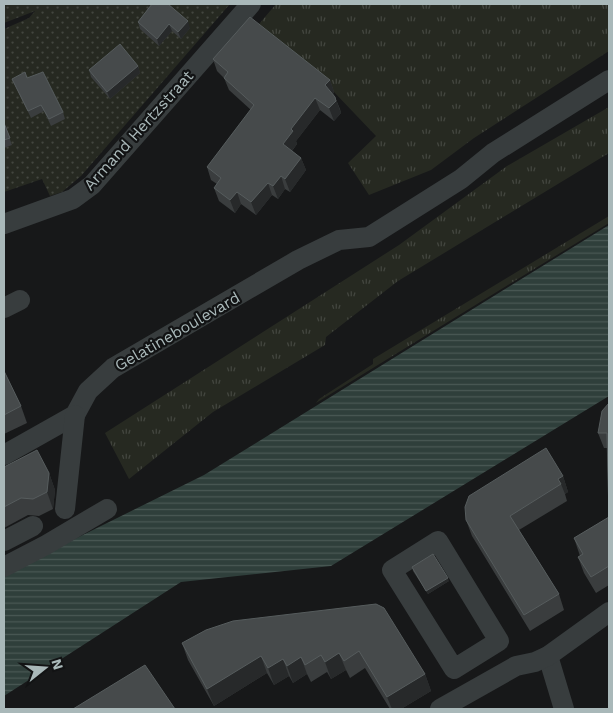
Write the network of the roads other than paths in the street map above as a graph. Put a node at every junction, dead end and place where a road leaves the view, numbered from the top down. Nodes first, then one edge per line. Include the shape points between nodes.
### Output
1 (251, 4) edge
2 (609, 80) edge
3 (4, 224) edge
4 (74, 415) junction
5 (4, 454) edge
6 (65, 509) dead end
7 (107, 509) dead end
8 (33, 526) dead end
9 (4, 541) edge
10 (438, 541) joint
11 (4, 566) edge
12 (609, 612) edge
13 (548, 656) junction
14 (440, 709) edge
15 (564, 709) edge

1 - 3 street, Armand Hertzstraat via 92,185 73,199
2 - 4 street, Gelatineboulevard via 369,237 338,240 298,260 113,368 88,391
4 - 5 street
4 - 6 street
7 - 11 street via 46,546
8 - 9 street
10 - 10 street via 499,641 454,669 392,570
12 - 13 street
13 - 14 street via 508,670
13 - 15 street

